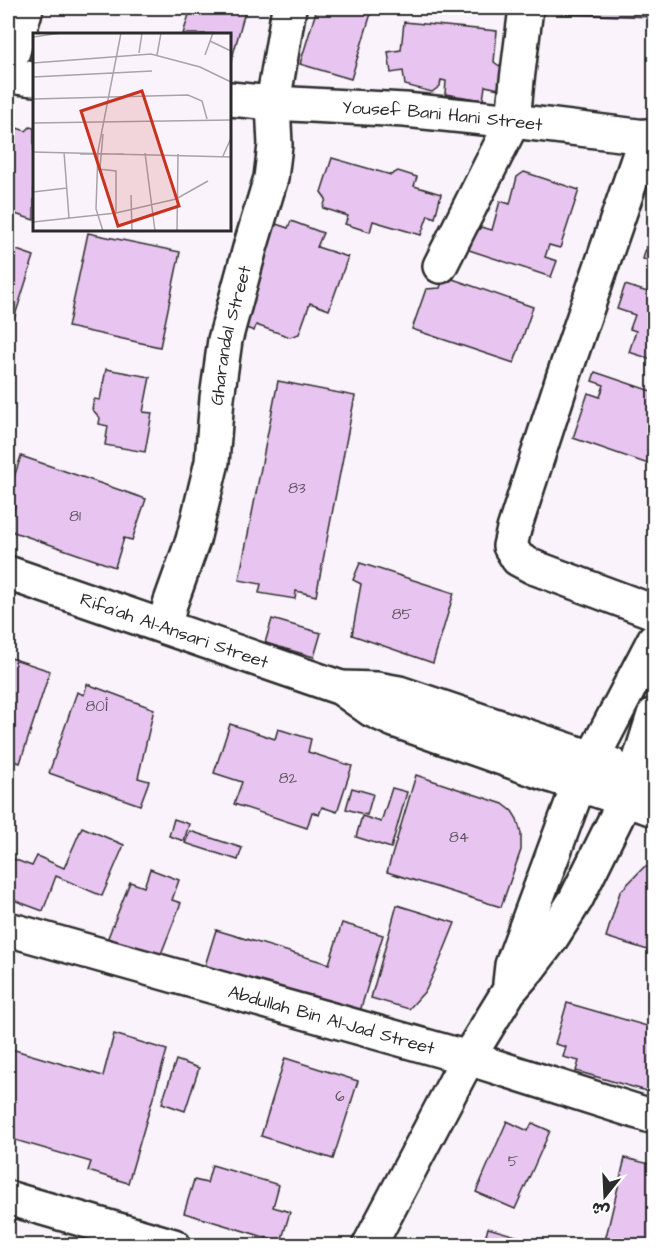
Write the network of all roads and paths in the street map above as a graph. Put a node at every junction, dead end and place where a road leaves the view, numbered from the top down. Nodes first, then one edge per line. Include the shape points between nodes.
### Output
1 (26, 8) edge
2 (289, 8) edge
3 (526, 8) edge
4 (8, 68) edge
5 (8, 76) edge
6 (33, 79) edge
7 (231, 99) edge
8 (273, 103) junction
9 (513, 121) junction
10 (650, 137) edge
11 (440, 266) dead end
12 (8, 573) edge
13 (654, 612) edge
14 (165, 627) junction
15 (654, 640) edge
16 (654, 715) edge
17 (586, 772) junction
18 (642, 790) edge
19 (8, 929) edge
20 (509, 991) junction
21 (468, 1058) junction
22 (654, 1117) edge
23 (8, 1198) edge
24 (174, 1245) edge
25 (369, 1245) edge

1 - 4 street
2 - 8 street, Gharandal Street
3 - 9 street
5 - 6 street
7 - 8 street, Yousef Bani Hani Street
8 - 9 street, Yousef Bani Hani Street
8 - 14 street, Gharandal Street via 275,145 271,178 225,340 212,462 194,540
9 - 10 street, Yousef Bani Hani Street
9 - 11 street
10 - 13 street via 561,386 510,546 518,559 533,567
12 - 14 street, Rifa'ah Al-Ansari Street
14 - 17 street, Rifa'ah Al-Ansari Street via 341,688 394,720
15 - 17 street
16 - 18 street
17 - 18 street, Rifa'ah Al-Ansari Street
17 - 20 street via 512,965
18 - 20 street via 545,947
19 - 21 street, Abdullah Bin Al-Jad Street
20 - 21 street
21 - 22 street, Abdullah Bin Al-Jad Street
21 - 25 street
23 - 24 street

